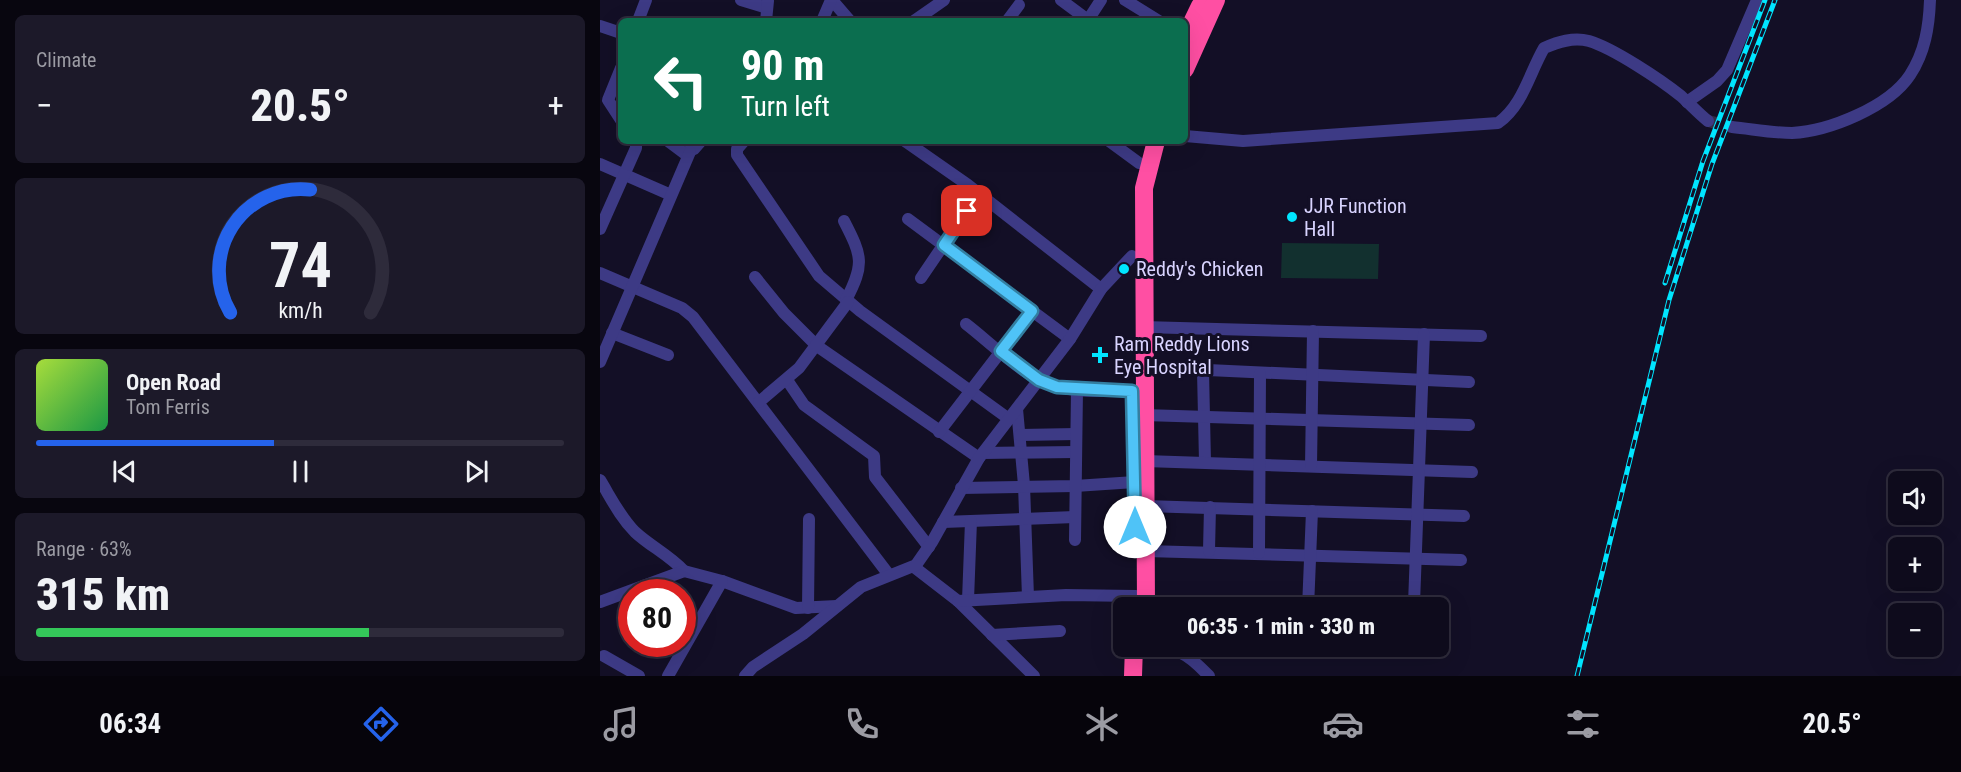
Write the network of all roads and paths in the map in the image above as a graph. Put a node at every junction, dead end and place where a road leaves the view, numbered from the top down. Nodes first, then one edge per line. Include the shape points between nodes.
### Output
1 (646, 0) edge
2 (741, 0) edge
3 (832, 0) edge
4 (944, 0) edge
5 (1061, 0) edge
6 (1101, 0) edge
7 (1125, 0) edge
8 (1203, 0) edge
9 (1216, 0) edge
10 (1757, 0) edge
11 (1930, 0) edge
12 (1018, 2) edge
13 (767, 4) edge
14 (639, 18) edge
15 (823, 18) edge
16 (847, 18) edge
17 (918, 18) edge
18 (1009, 18) edge
19 (1084, 18) edge
20 (1090, 18) edge
21 (1154, 18) edge
22 (600, 26) edge
23 (1188, 31) edge
24 (618, 32) edge
25 (1188, 62) edge
26 (618, 76) edge
27 (1687, 102) junction
28 (618, 115) edge
29 (1708, 121) tunnel mouth
30 (1732, 127) tunnel mouth
31 (1188, 136) edge
32 (636, 144) edge
33 (672, 144) edge
34 (698, 144) edge
35 (742, 144) edge
36 (909, 144) edge
37 (1113, 144) edge
38 (1144, 144) edge
39 (1155, 144) edge
40 (690, 152) junction
41 (1139, 163) junction
42 (600, 164) edge
43 (624, 175) junction
44 (978, 194) junction
45 (671, 195) junction
46 (908, 219) dead end
47 (844, 221) dead end
48 (601, 223) edge
49 (944, 245) junction
50 (1132, 256) junction
51 (600, 273) edge
52 (755, 277) dead end
53 (921, 278) dead end
54 (631, 285) junction
55 (1101, 289) junction
56 (847, 301) junction
57 (1032, 311) junction
58 (966, 324) dead end
59 (1143, 327) junction
60 (1313, 331) junction
61 (612, 333) junction
62 (1424, 334) junction
63 (1481, 336) dead end
64 (1070, 339) junction
65 (817, 346) junction
66 (1001, 351) junction
67 (668, 355) dead end
68 (600, 362) edge
69 (1144, 367) junction
70 (1203, 371) junction
71 (1260, 374) junction
72 (1312, 376) junction
73 (787, 380) junction
74 (1039, 380) junction
75 (1422, 380) junction
76 (1469, 382) dead end
77 (1077, 390) junction
78 (1132, 391) junction
79 (970, 392) junction
80 (759, 402) junction
81 (1017, 409) junction
82 (1144, 415) junction
83 (1204, 417) junction
84 (1008, 419) junction
85 (1260, 419) junction
86 (1312, 421) junction
87 (1420, 425) junction
88 (1470, 425) dead end
89 (939, 432) junction
90 (1076, 434) junction
91 (1020, 435) junction
92 (1076, 452) junction
93 (1022, 453) junction
94 (981, 456) junction
95 (1145, 461) junction
96 (1205, 462) junction
97 (1260, 464) junction
98 (1311, 466) junction
99 (1419, 470) junction
100 (1472, 472) dead end
101 (600, 480) edge
102 (1135, 482) junction
103 (1075, 486) junction
104 (1024, 487) junction
105 (960, 488) junction
106 (1145, 506) junction
107 (1210, 507) junction
108 (1260, 509) junction
109 (1312, 511) junction
110 (1417, 515) junction
111 (1464, 516) dead end
112 (1075, 517) junction
113 (1025, 518) junction
114 (809, 519) dead end
115 (970, 521) junction
116 (943, 522) junction
117 (1076, 540) dead end
118 (928, 548) junction
119 (1146, 551) junction
120 (1209, 551) junction
121 (1259, 553) junction
122 (1310, 555) junction
123 (1416, 559) junction
124 (1461, 560) dead end
125 (914, 567) junction
126 (684, 571) junction
127 (889, 575) junction
128 (722, 581) junction
129 (1028, 597) junction
130 (1139, 597) edge
131 (1140, 597) edge
132 (1308, 597) edge
133 (1414, 597) edge
134 (963, 601) junction
135 (600, 602) edge
136 (1113, 602) edge
137 (837, 606) junction
138 (808, 608) junction
139 (1060, 631) dead end
140 (992, 635) junction
141 (604, 656) dead end
142 (1139, 657) edge
143 (1143, 657) edge
144 (1188, 657) edge
145 (639, 676) edge
146 (668, 676) edge
147 (745, 676) edge
148 (1034, 676) edge
149 (1133, 676) edge
150 (1145, 676) edge
151 (1209, 676) edge

1 - 14 street
2 - 13 street
3 - 15 street
3 - 16 street
4 - 17 street
5 - 19 street
6 - 20 street
7 - 21 street
8 - 23 highway
9 - 25 highway
10 - 27 street via 1727,70
11 - 30 street via 1927,40 1909,76 1885,99 1840,124 1792,133
12 - 18 street
22 - 24 street
26 - 28 street via 608,100
27 - 29 street
27 - 31 street via 1665,84 1609,51 1589,41 1574,40 1544,48 1523,94 1510,114 1498,123 1243,141
32 - 43 street
33 - 40 street via 684,153
34 - 40 street
35 - 56 street via 736,153 755,185 819,276
36 - 44 street
37 - 41 street
38 - 41 highway
39 - 59 highway via 1144,188
40 - 45 street
41 - 50 highway
42 - 43 street
43 - 45 street
43 - 48 street
44 - 49 street
44 - 55 street
45 - 54 street
46 - 49 street
47 - 56 street via 861,263
49 - 53 street
49 - 57 street
50 - 55 street
50 - 78 highway
51 - 54 street
52 - 65 street
54 - 61 street
54 - 80 street via 689,313
55 - 64 street
56 - 65 street
56 - 79 street
57 - 64 street
57 - 66 street
58 - 66 street
59 - 60 street
59 - 69 highway
60 - 62 street
60 - 72 street
61 - 67 street
61 - 68 street
62 - 63 street
62 - 75 street
64 - 74 street
65 - 73 street
65 - 89 street
66 - 74 street
66 - 79 street
69 - 70 street
69 - 82 highway
70 - 71 street
70 - 83 street
71 - 72 street
71 - 85 street
72 - 75 street
72 - 86 street
73 - 80 street
73 - 118 street via 804,405 874,456 875,477
74 - 77 street
74 - 81 street
75 - 76 street
75 - 87 street
77 - 78 street
77 - 90 street
78 - 102 highway
79 - 84 street
79 - 89 street
80 - 127 street
81 - 84 street
81 - 91 street
82 - 83 street
82 - 95 highway
83 - 85 street
83 - 96 street
84 - 94 street
85 - 86 street
85 - 97 street
86 - 87 street
86 - 98 street
87 - 88 street
87 - 99 street
89 - 94 street
90 - 91 street
90 - 92 street
91 - 93 street
92 - 93 street
92 - 103 street
93 - 94 street
93 - 104 street
94 - 105 street
95 - 96 street
95 - 106 highway
96 - 97 street
97 - 98 street
97 - 108 street
98 - 99 street
99 - 100 street
99 - 110 street
101 - 126 street via 625,521
102 - 103 street
102 - 130 highway
103 - 104 street
103 - 112 street
104 - 105 street
104 - 113 street
105 - 116 street
106 - 107 street
106 - 119 highway
107 - 108 street
107 - 120 street
108 - 109 street
108 - 121 street
109 - 110 street
109 - 122 street
110 - 111 street
110 - 123 street
112 - 113 street
112 - 117 street
113 - 115 street
113 - 129 street
114 - 138 street
115 - 116 street
115 - 134 street
116 - 118 street
118 - 125 street
119 - 120 street
119 - 131 highway
120 - 121 street
121 - 122 street
122 - 123 street
122 - 132 street
123 - 124 street
123 - 133 street
125 - 127 street
125 - 134 street
126 - 128 street
126 - 135 street
127 - 137 street via 861,587
128 - 138 street via 777,603
128 - 146 street
129 - 134 street
129 - 136 street
134 - 140 street
137 - 138 street
137 - 147 street
139 - 140 street
140 - 148 street
141 - 145 street
142 - 149 highway
143 - 150 highway
144 - 151 street

